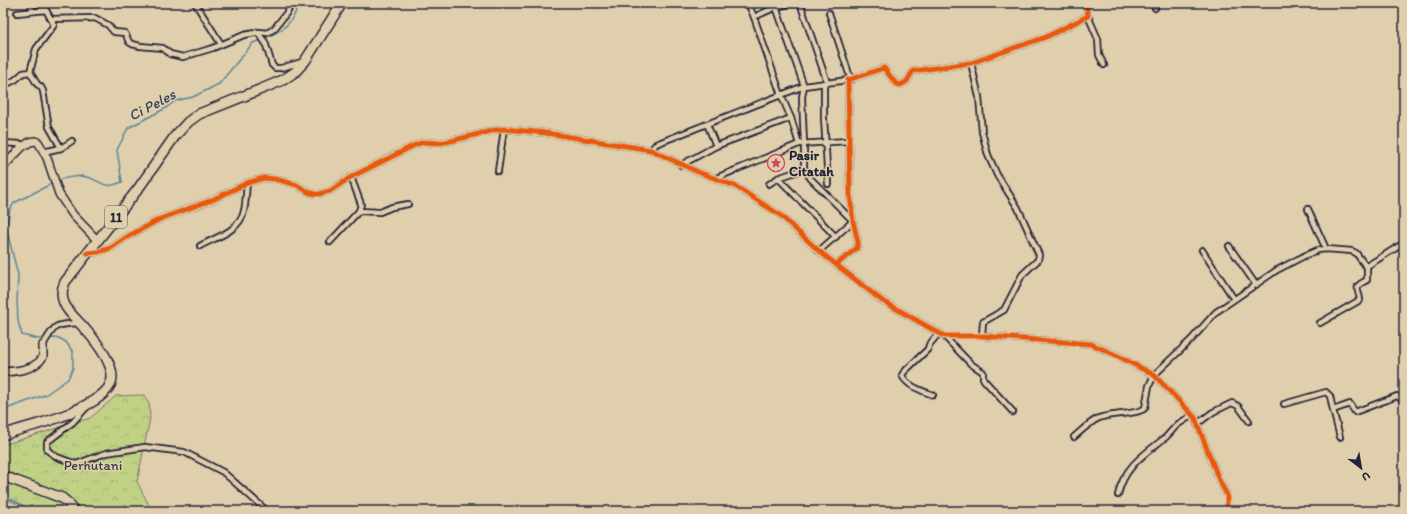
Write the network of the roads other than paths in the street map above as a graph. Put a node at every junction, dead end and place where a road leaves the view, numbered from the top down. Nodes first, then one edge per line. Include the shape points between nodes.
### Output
1 (31, 3) edge
2 (195, 3) edge
3 (291, 3) edge
4 (342, 3) edge
5 (748, 3) edge
6 (793, 3) edge
7 (799, 3) edge
8 (1086, 3) edge
9 (1152, 3) edge
10 (776, 7) junction
11 (1155, 8) dead end
12 (32, 11) junction
13 (17, 13) dead end
14 (828, 13) dead end
15 (1088, 16) junction
16 (754, 17) junction
17 (51, 19) junction
18 (261, 36) junction
19 (221, 44) junction
20 (305, 61) junction
21 (972, 63) junction
22 (1104, 65) dead end
23 (30, 72) junction
24 (849, 80) junction
25 (826, 83) junction
26 (3, 86) edge
27 (804, 86) junction
28 (781, 95) junction
29 (791, 118) junction
30 (707, 124) junction
31 (504, 129) junction
32 (72, 141) dead end
33 (848, 141) junction
34 (825, 142) junction
35 (3, 143) edge
36 (802, 144) junction
37 (24, 146) junction
38 (716, 146) junction
39 (61, 148) junction
40 (651, 150) junction
41 (43, 152) junction
42 (681, 165) junction
43 (3, 167) edge
44 (804, 169) junction
45 (498, 171) dead end
46 (351, 177) junction
47 (716, 178) junction
48 (778, 178) junction
49 (248, 183) junction
50 (770, 184) dead end
51 (828, 184) dead end
52 (408, 204) dead end
53 (1308, 209) dead end
54 (359, 212) junction
55 (853, 221) junction
56 (836, 237) junction
57 (99, 238) junction
58 (330, 242) dead end
59 (1404, 243) edge
60 (200, 246) dead end
61 (1229, 246) dead end
62 (1326, 249) junction
63 (1202, 250) dead end
64 (819, 251) junction
65 (98, 252) junction
66 (87, 253) junction
67 (838, 264) junction
68 (1367, 266) junction
69 (1256, 285) junction
70 (1234, 299) junction
71 (79, 323) junction
72 (1320, 323) dead end
73 (939, 333) junction
74 (944, 336) junction
75 (982, 336) junction
76 (43, 346) joint
77 (3, 372) edge
78 (1154, 375) junction
79 (933, 395) dead end
80 (1404, 401) edge
81 (87, 404) junction
82 (1284, 404) dead end
83 (1333, 410) junction
84 (1014, 412) dead end
85 (1192, 415) junction
86 (1248, 421) dead end
87 (1197, 424) junction
88 (3, 435) edge
89 (1074, 437) dead end
90 (1340, 437) dead end
91 (3, 476) edge
92 (1118, 495) dead end
93 (74, 511) edge
94 (267, 511) edge
95 (1228, 511) edge

1 - 12 street
2 - 19 street
3 - 18 street via 274,29
4 - 20 highway, 11
5 - 16 street
6 - 10 street
7 - 25 street
8 - 15 street
9 - 11 street
10 - 16 street
10 - 27 street
12 - 13 street
12 - 17 street via 46,10
14 - 24 street
15 - 21 street via 1046,36
15 - 22 street via 1098,39
16 - 28 street
17 - 19 street via 97,18 114,32 125,33 132,44 163,48 170,54 183,57
17 - 23 street via 53,27 36,49
18 - 19 street via 244,35
18 - 20 street via 275,68
20 - 57 highway, 11 via 283,80 205,111 188,122
21 - 24 street via 913,71 907,82 901,85 896,84 884,68
21 - 75 street via 988,155 993,168 1018,208 1039,255 1038,260 1022,275 1004,310 983,322
23 - 26 street via 23,73
23 - 39 street via 43,91 49,127
24 - 25 street
24 - 33 street
25 - 27 street
25 - 34 street
27 - 28 street
27 - 36 street
28 - 29 street
28 - 30 street
29 - 36 street
29 - 38 street
30 - 38 street
30 - 40 street via 656,144
31 - 40 street
31 - 45 street
31 - 46 street via 452,141 424,142
32 - 39 street
33 - 34 street
33 - 55 street
34 - 36 street
34 - 51 street
35 - 37 street
36 - 44 street
36 - 47 street
37 - 41 street via 35,141
37 - 43 street
38 - 42 street
39 - 41 street
40 - 42 street
41 - 57 street via 59,194 73,215
42 - 47 street
44 - 48 street
44 - 55 street via 810,179
46 - 49 street via 330,191 319,194 275,179 264,178
46 - 54 street via 361,204
47 - 64 street via 735,186 780,215
48 - 50 street
48 - 56 street
49 - 60 street via 244,212 237,226
49 - 65 street via 160,220 112,248
52 - 54 street via 380,212
53 - 62 street
54 - 58 street
55 - 56 street
55 - 67 street via 858,246
56 - 64 street
57 - 65 street via 101,245
57 - 66 highway, 11
59 - 68 street
61 - 69 street
62 - 68 street via 1352,251
62 - 69 street via 1304,256
63 - 70 street
64 - 67 street
65 - 66 street
66 - 71 highway, 11 via 65,282 62,292 65,306
67 - 73 street via 881,300
68 - 72 street via 1367,280 1357,289 1360,300
69 - 70 street
70 - 78 street via 1216,312
71 - 76 street via 59,324 51,331
71 - 81 highway, 11 via 90,334 109,363 112,375 106,390
73 - 74 street
73 - 79 street via 928,349 902,375 909,383
74 - 75 street
74 - 84 street via 971,364 983,372 984,380
75 - 78 street via 1091,344
76 - 77 street via 44,357 39,362 23,369
78 - 85 street
78 - 89 street via 1143,410 1099,418
80 - 83 street via 1397,396 1355,412 1350,404
81 - 88 highway, 11 via 46,423
81 - 94 street via 81,414 47,442 47,450 76,464 106,453 145,447 184,452 223,472
82 - 83 street via 1326,392 1330,396
83 - 90 street
85 - 87 street
85 - 92 street via 1135,461 1126,471
86 - 87 street via 1238,406 1232,403 1213,412
87 - 95 street via 1227,495
91 - 93 highway via 62,498

